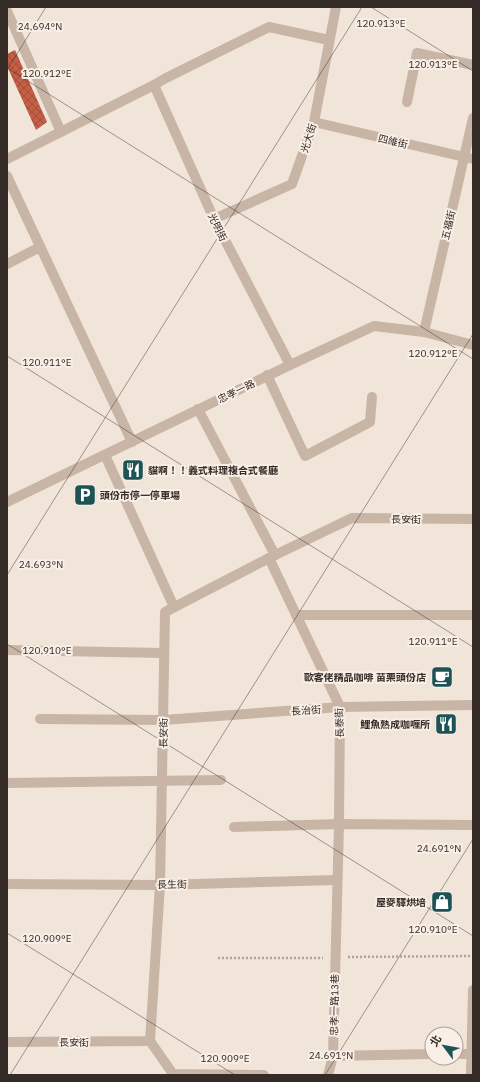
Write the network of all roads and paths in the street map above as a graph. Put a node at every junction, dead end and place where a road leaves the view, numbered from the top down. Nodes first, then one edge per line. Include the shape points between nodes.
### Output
1 (336, 7) edge
2 (7, 11) edge
3 (329, 40) junction
4 (473, 65) edge
5 (154, 86) junction
6 (407, 102) dead end
7 (473, 118) edge
8 (314, 122) junction
9 (61, 132) junction
10 (469, 158) edge
11 (7, 159) edge
12 (7, 176) edge
13 (214, 220) junction
14 (40, 247) junction
15 (7, 264) edge
16 (424, 332) junction
17 (473, 345) edge
18 (290, 364) junction
19 (267, 375) junction
20 (372, 397) dead end
21 (198, 410) junction
22 (132, 442) junction
23 (105, 455) junction
24 (7, 502) edge
25 (473, 519) edge
26 (272, 557) junction
27 (174, 607) junction
28 (296, 615) junction
29 (473, 615) edge
30 (7, 650) edge
31 (163, 653) junction
32 (473, 705) edge
33 (340, 707) junction
34 (40, 719) dead end
35 (163, 720) junction
36 (162, 780) junction
37 (221, 780) dead end
38 (7, 783) edge
39 (339, 824) junction
40 (473, 825) edge
41 (234, 827) dead end
42 (336, 880) junction
43 (7, 884) edge
44 (160, 885) junction
45 (473, 990) edge
46 (150, 1041) junction
47 (7, 1042) edge
48 (424, 1054) edge
49 (464, 1054) edge
50 (471, 1054) junction
51 (333, 1056) junction
52 (264, 1075) edge
53 (328, 1075) edge
54 (471, 1075) edge

1 - 3 street, 光大街
2 - 9 street
3 - 5 street via 269,27
3 - 8 street, 光大街
4 - 6 street via 417,53
5 - 9 street
5 - 13 street, 光明街
7 - 10 street, 五福街
8 - 10 street, 四維街
8 - 13 street, 光大街 via 292,184
9 - 11 street
10 - 16 street, 五福街
12 - 14 street
13 - 18 street, 光明街
14 - 15 street
14 - 22 street
16 - 17 street, 忠孝一路
16 - 18 street, 忠孝一路 via 374,326
18 - 19 street, 忠孝一路
19 - 20 street via 305,456 370,422
19 - 21 street, 忠孝一路
21 - 22 street, 忠孝一路
21 - 26 street, 長泰街
22 - 23 street, 忠孝一路
23 - 24 street, 忠孝一路
23 - 27 street
25 - 26 street, 長安街 via 352,518
26 - 27 street, 長安街
26 - 28 street, 長泰街
27 - 31 street, 長安街 via 165,612
28 - 29 street
28 - 33 street, 長泰街
30 - 31 street
31 - 35 street, 長安街
32 - 33 street, 長治街
33 - 35 street, 長治街
33 - 39 street, 長泰街
34 - 35 street, 長治街
35 - 36 street, 長安街
36 - 37 street
36 - 38 street
36 - 44 street, 長安街
39 - 40 street
39 - 41 street
39 - 42 street, 長泰街
42 - 44 street, 長生街
42 - 51 street, 忠孝一路13巷
43 - 44 street, 長生街
44 - 46 street, 長安街
45 - 50 street
46 - 47 street, 長安街
46 - 52 street via 173,1074
48 - 51 street
49 - 50 street
50 - 54 street
51 - 53 street, 忠孝一路13巷

